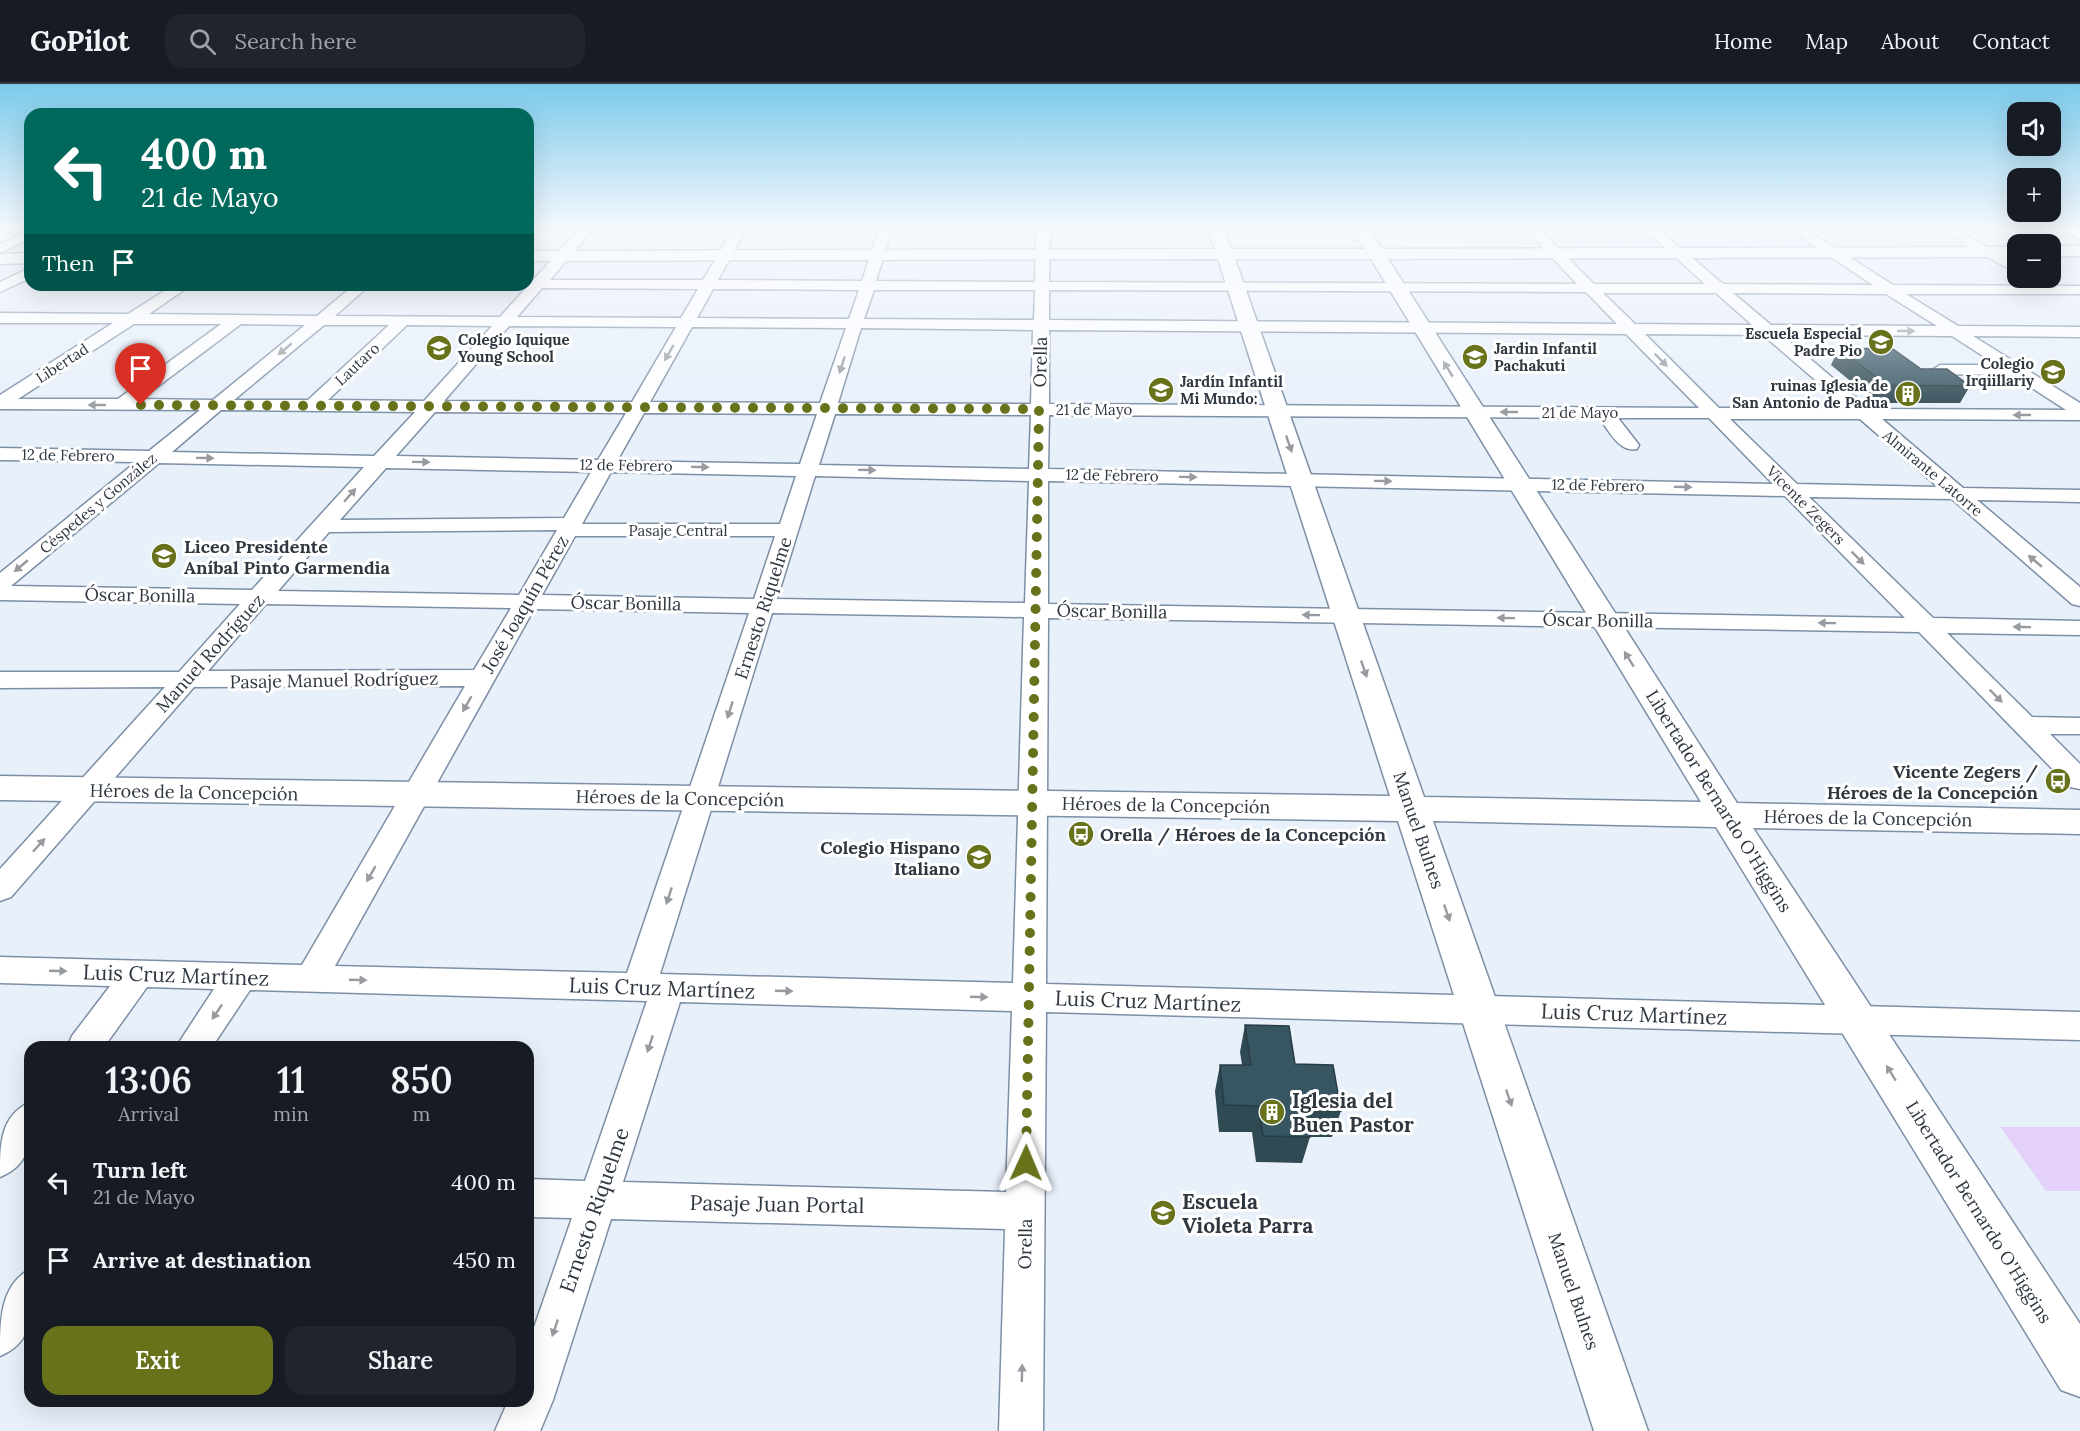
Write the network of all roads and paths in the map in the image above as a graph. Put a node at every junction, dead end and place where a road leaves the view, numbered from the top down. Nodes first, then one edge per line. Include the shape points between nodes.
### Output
1 (173, 292) edge
2 (355, 292) edge
3 (531, 292) edge
4 (704, 292) edge
5 (866, 292) edge
6 (1042, 292) edge
7 (1238, 292) edge
8 (1400, 292) edge
9 (1594, 292) edge
10 (1721, 292) edge
11 (1892, 292) edge
12 (2057, 292) edge
13 (2080, 305) edge
14 (0, 318) edge
15 (130, 319) junction
16 (237, 320) junction
17 (319, 321) junction
18 (403, 321) junction
19 (505, 322) junction
20 (686, 323) junction
21 (855, 324) junction
22 (1041, 325) junction
23 (1249, 327) junction
24 (1423, 328) junction
25 (1630, 329) junction
26 (1766, 330) junction
27 (1955, 331) junction
28 (2080, 332) edge
29 (1940, 370) edge
30 (2016, 370) junction
31 (0, 404) edge
32 (122, 405) junction
33 (216, 406) junction
34 (312, 406) junction
35 (429, 407) junction
36 (638, 408) junction
37 (828, 409) junction
38 (1039, 409) junction
39 (1277, 410) junction
40 (1475, 411) junction
41 (1604, 412) junction
42 (1714, 413) junction
43 (2080, 413) edge
44 (1863, 414) junction
45 (1630, 445) dead end
46 (0, 454) edge
47 (154, 457) junction
48 (381, 461) junction
49 (605, 465) junction
50 (808, 468) junction
51 (1038, 473) junction
52 (1300, 479) junction
53 (1520, 484) junction
54 (1790, 489) junction
55 (1956, 493) junction
56 (2080, 496) edge
57 (323, 526) junction
58 (569, 527) junction
59 (788, 530) junction
60 (0, 584) edge
61 (0, 593) edge
62 (260, 597) junction
63 (2080, 599) edge
64 (526, 602) junction
65 (764, 606) junction
66 (1036, 610) junction
67 (1346, 615) junction
68 (1605, 620) junction
69 (1925, 625) junction
70 (2080, 627) edge
71 (482, 678) junction
72 (0, 681) edge
73 (185, 681) junction
74 (2025, 725) junction
75 (2080, 726) edge
76 (2080, 780) edge
77 (0, 788) edge
78 (88, 790) junction
79 (416, 795) junction
80 (701, 799) junction
81 (1033, 803) junction
82 (1412, 809) junction
83 (1727, 815) junction
84 (2080, 822) edge
85 (0, 889) edge
86 (0, 970) edge
87 (138, 974) junction
88 (241, 976) junction
89 (311, 978) junction
90 (654, 988) junction
91 (1029, 998) junction
92 (1479, 1010) junction
93 (1857, 1020) junction
94 (2080, 1026) edge
95 (88, 1041) edge
96 (197, 1041) edge
97 (24, 1127) edge
98 (0, 1159) edge
99 (534, 1198) edge
100 (598, 1200) junction
101 (1025, 1211) junction
102 (24, 1299) edge
103 (0, 1335) edge
104 (2080, 1371) edge
105 (534, 1391) edge
106 (528, 1407) edge
107 (517, 1431) edge
108 (1021, 1431) edge
109 (1621, 1431) edge

1 - 15 street, Libertad
2 - 17 street, Céspedes y González
3 - 19 street, Manuel Rodríguez
4 - 20 street, José Joaquín Pérez
5 - 21 street, Ernesto Riquelme
6 - 22 street, Orella
7 - 23 main road, Manuel Bulnes
8 - 24 main road, Libertador Bernardo O'Higgins
9 - 25 street, Vicente Zegers
10 - 26 street, Almirante Latorre
11 - 27 street
12 - 13 street
14 - 15 street
15 - 16 street
15 - 31 street, Libertad
16 - 17 street
16 - 32 street
17 - 18 street
17 -> 33 street, Céspedes y González
18 - 19 street
18 - 34 street, Lautaro
19 - 20 street
19 - 35 street, Manuel Rodríguez
20 - 21 street
20 -> 36 street, José Joaquín Pérez
21 - 22 street
21 -> 37 street, Ernesto Riquelme
22 - 23 street
22 - 38 street, Orella
23 - 24 street
23 - 39 main road, Manuel Bulnes
24 - 25 street
40 -> 24 main road, Libertador Bernardo O'Higgins
25 - 26 street
25 -> 42 street, Vicente Zegers
26 -> 27 street
26 - 44 street, Almirante Latorre
27 - 28 street
27 - 30 street
29 - 30 street
30 - 43 street
32 -> 31 street, 21 de Mayo
32 - 33 street, 21 de Mayo
33 - 34 street, 21 de Mayo
33 - 47 street, Céspedes y González
34 - 35 street, 21 de Mayo
35 - 36 street, 21 de Mayo
35 - 48 street, Manuel Rodríguez
36 - 37 street, 21 de Mayo
36 - 49 street, José Joaquín Pérez
37 - 38 street, 21 de Mayo
37 - 50 street, Ernesto Riquelme
38 - 39 street, 21 de Mayo
38 - 51 street, Orella
39 - 40 street, 21 de Mayo
39 -> 52 main road, Manuel Bulnes
41 -> 40 street, 21 de Mayo
40 - 53 main road, Libertador Bernardo O'Higgins
41 - 42 street, 21 de Mayo
41 - 45 street
42 - 44 street, 21 de Mayo
42 - 54 street, Vicente Zegers
43 -> 44 street, 21 de Mayo
44 - 55 street, Almirante Latorre
46 - 47 street, 12 de Febrero
47 -> 48 street, 12 de Febrero
47 -> 60 street, Céspedes y González
48 -> 49 street, 12 de Febrero
57 -> 48 street, Manuel Rodríguez
49 -> 50 street, 12 de Febrero
49 - 58 street, José Joaquín Pérez
50 -> 51 street, 12 de Febrero
50 - 59 street, Ernesto Riquelme
51 -> 52 street, 12 de Febrero
51 - 66 street, Orella
52 -> 53 street, 12 de Febrero
52 - 67 main road, Manuel Bulnes
53 -> 54 street, 12 de Febrero
53 - 68 main road, Libertador Bernardo O'Higgins
54 - 55 street, 12 de Febrero
54 -> 69 street, Vicente Zegers
55 - 56 street, 12 de Febrero
63 -> 55 street, Almirante Latorre
57 - 58 street, Pasaje Central
57 - 62 street, Manuel Rodríguez
58 - 59 street, Pasaje Central
58 - 64 street, José Joaquín Pérez
59 - 65 street, Ernesto Riquelme
61 - 62 street, Óscar Bonilla
62 - 64 street, Óscar Bonilla
62 - 73 street, Manuel Rodríguez
64 - 65 street, Óscar Bonilla
64 - 71 street, José Joaquín Pérez
65 - 66 street, Óscar Bonilla
65 -> 80 street, Ernesto Riquelme
67 -> 66 street, Óscar Bonilla
66 - 81 street, Orella
68 -> 67 street, Óscar Bonilla
67 -> 82 main road, Manuel Bulnes
69 -> 68 street, Óscar Bonilla
83 -> 68 main road, Libertador Bernardo O'Higgins
70 -> 69 street, Óscar Bonilla
69 -> 74 street, Vicente Zegers
71 - 73 street, Pasaje Manuel Rodríguez
71 -> 79 street, José Joaquín Pérez
72 - 73 street, Pasaje Manuel Rodríguez
73 - 78 street, Manuel Rodríguez
74 - 75 street
74 - 76 street, Vicente Zegers
77 - 78 main road, Héroes de la Concepción
78 - 79 main road, Héroes de la Concepción
85 -> 78 street, Manuel Rodríguez
79 - 80 main road, Héroes de la Concepción
79 -> 89 street, José Joaquín Pérez
80 - 81 main road, Héroes de la Concepción
80 -> 90 street, Ernesto Riquelme
81 - 82 main road, Héroes de la Concepción
81 - 91 street, Orella
82 - 83 main road, Héroes de la Concepción
82 -> 92 main road, Manuel Bulnes
83 - 84 main road, Héroes de la Concepción
83 - 93 main road, Libertador Bernardo O'Higgins
86 -> 87 street, Luis Cruz Martínez
87 - 88 street, Luis Cruz Martínez
87 - 95 street
88 - 89 street, Luis Cruz Martínez
88 -> 96 street
89 -> 90 street, Luis Cruz Martínez
90 -> 91 street, Luis Cruz Martínez
90 -> 100 street, Ernesto Riquelme
91 - 92 street, Luis Cruz Martínez
91 - 101 street, Orella
92 - 93 street, Luis Cruz Martínez
92 -> 109 main road, Manuel Bulnes
93 - 94 street, Luis Cruz Martínez
104 -> 93 main road, Libertador Bernardo O'Higgins
97 - 98 street
99 - 100 street, Pasaje Juan Portal
100 - 101 street, Pasaje Juan Portal
100 -> 105 street, Ernesto Riquelme
108 -> 101 street, Orella
102 - 103 street
106 -> 107 street, Ernesto Riquelme

